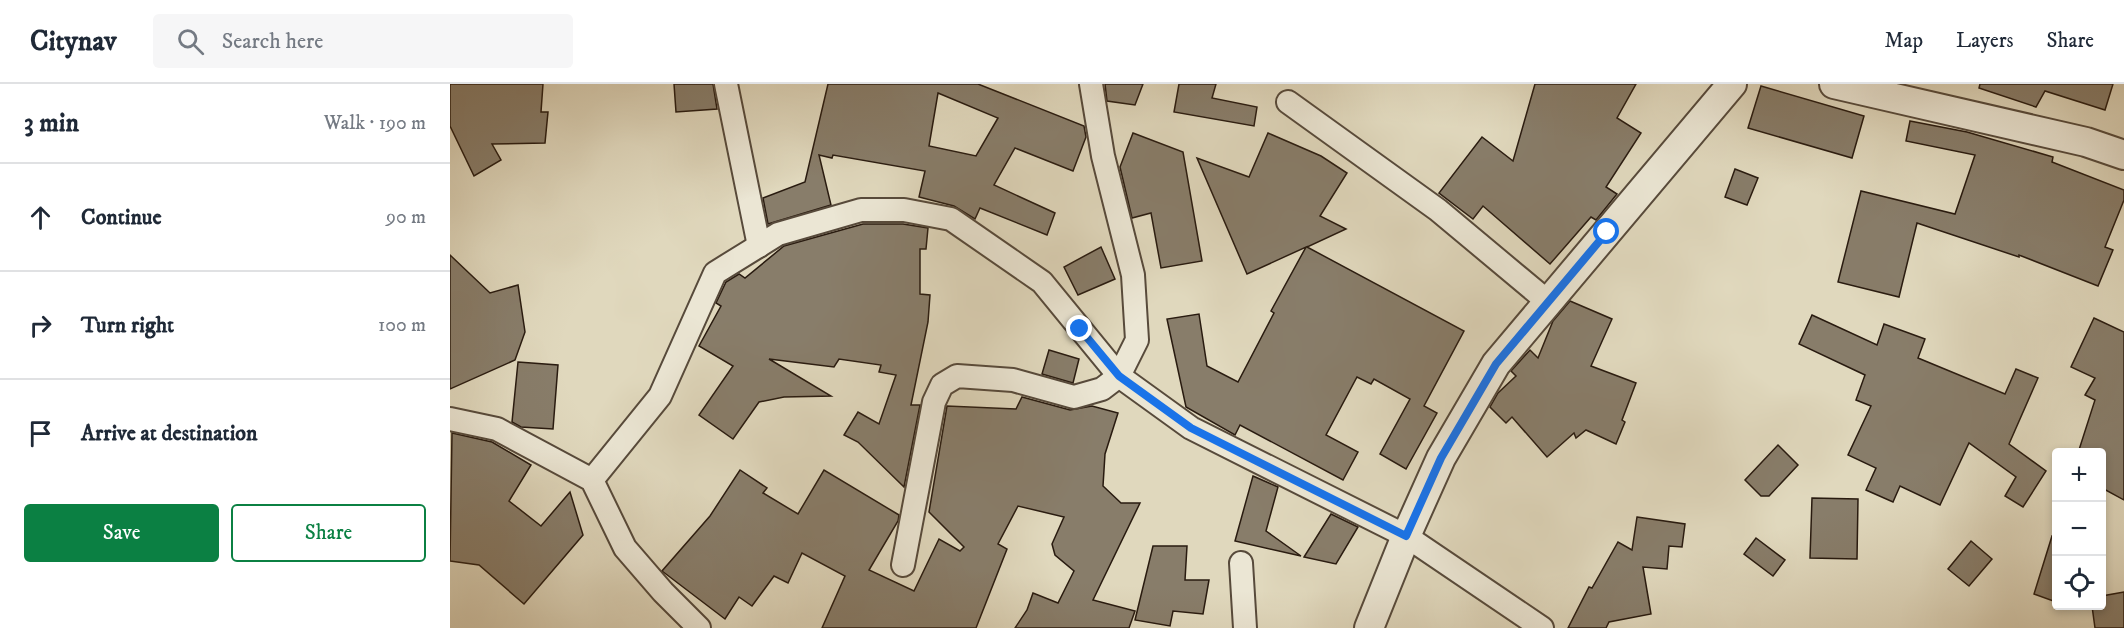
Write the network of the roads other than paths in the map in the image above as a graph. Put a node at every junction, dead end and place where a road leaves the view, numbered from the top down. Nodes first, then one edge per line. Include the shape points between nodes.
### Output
1 (726, 84) edge
2 (1091, 84) edge
3 (1732, 84) edge
4 (1834, 84) edge
5 (1288, 102) dead end
6 (2124, 155) edge
7 (759, 246) junction
8 (1547, 301) junction
9 (1119, 376) junction
10 (450, 419) edge
11 (592, 480) junction
12 (1406, 536) junction
13 (1241, 563) dead end
14 (903, 565) dead end
15 (699, 628) edge
16 (1245, 628) edge
17 (1369, 628) edge
18 (1542, 628) edge

1 - 7 street
2 - 9 street via 1103,156 1133,275 1137,340
3 - 8 street
4 - 6 street via 2086,142
5 - 8 street via 1438,210
7 - 9 street via 778,234 861,210 904,210 951,219 1042,282
7 - 11 street via 715,273 660,396
8 - 12 street via 1496,364 1441,458
9 - 12 street via 1191,428
9 - 14 street via 1102,389 1074,397 1013,380 957,376 942,385 934,402
10 - 11 street via 497,429
11 - 15 street via 625,548
12 - 17 street
12 - 18 street
13 - 16 street

